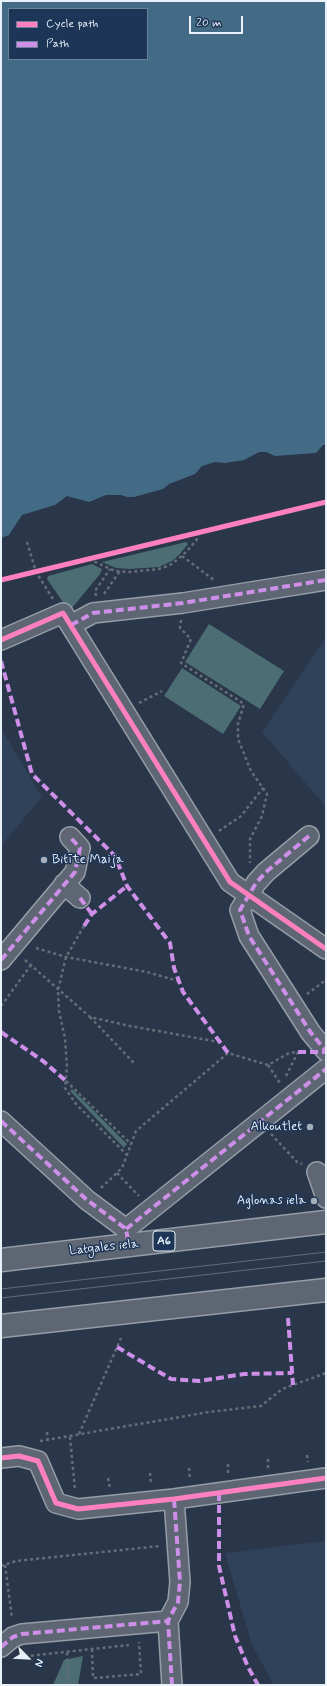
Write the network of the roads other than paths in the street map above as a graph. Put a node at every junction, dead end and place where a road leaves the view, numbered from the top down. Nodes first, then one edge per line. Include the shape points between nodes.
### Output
1 (326, 580) edge
2 (67, 619) junction
3 (1, 640) edge
4 (309, 836) dead end
5 (70, 837) dead end
6 (64, 884) junction
7 (253, 889) junction
8 (80, 898) dead end
9 (326, 949) edge
10 (9, 950) edge
11 (326, 1051) edge
12 (326, 1069) edge
13 (1, 1121) edge
14 (317, 1172) road end
15 (326, 1198) edge
16 (326, 1222) edge
17 (128, 1237) junction
18 (1, 1260) edge
19 (326, 1290) edge
20 (1, 1326) edge
21 (1, 1458) edge
22 (326, 1478) edge
23 (174, 1499) junction
24 (168, 1621) junction
25 (7, 1642) edge
26 (172, 1685) edge

1 - 2 street via 234,596 93,613
2 - 3 street
2 - 7 street via 230,882
4 - 7 street via 266,872
5 - 6 street via 80,848 75,872
6 - 8 street
6 - 10 street
7 - 9 street
7 - 11 street via 240,910 249,936
12 - 17 street via 151,1209
13 - 17 street
14 - 15 street
16 - 17 highway, Latgales iela / A6
17 - 18 highway, Latgales iela / A6
19 - 20 highway
21 - 23 street via 19,1456 38,1461 56,1503 78,1509
22 - 23 street
23 - 24 street via 180,1582 178,1602
24 - 25 street via 22,1634
24 - 26 street

